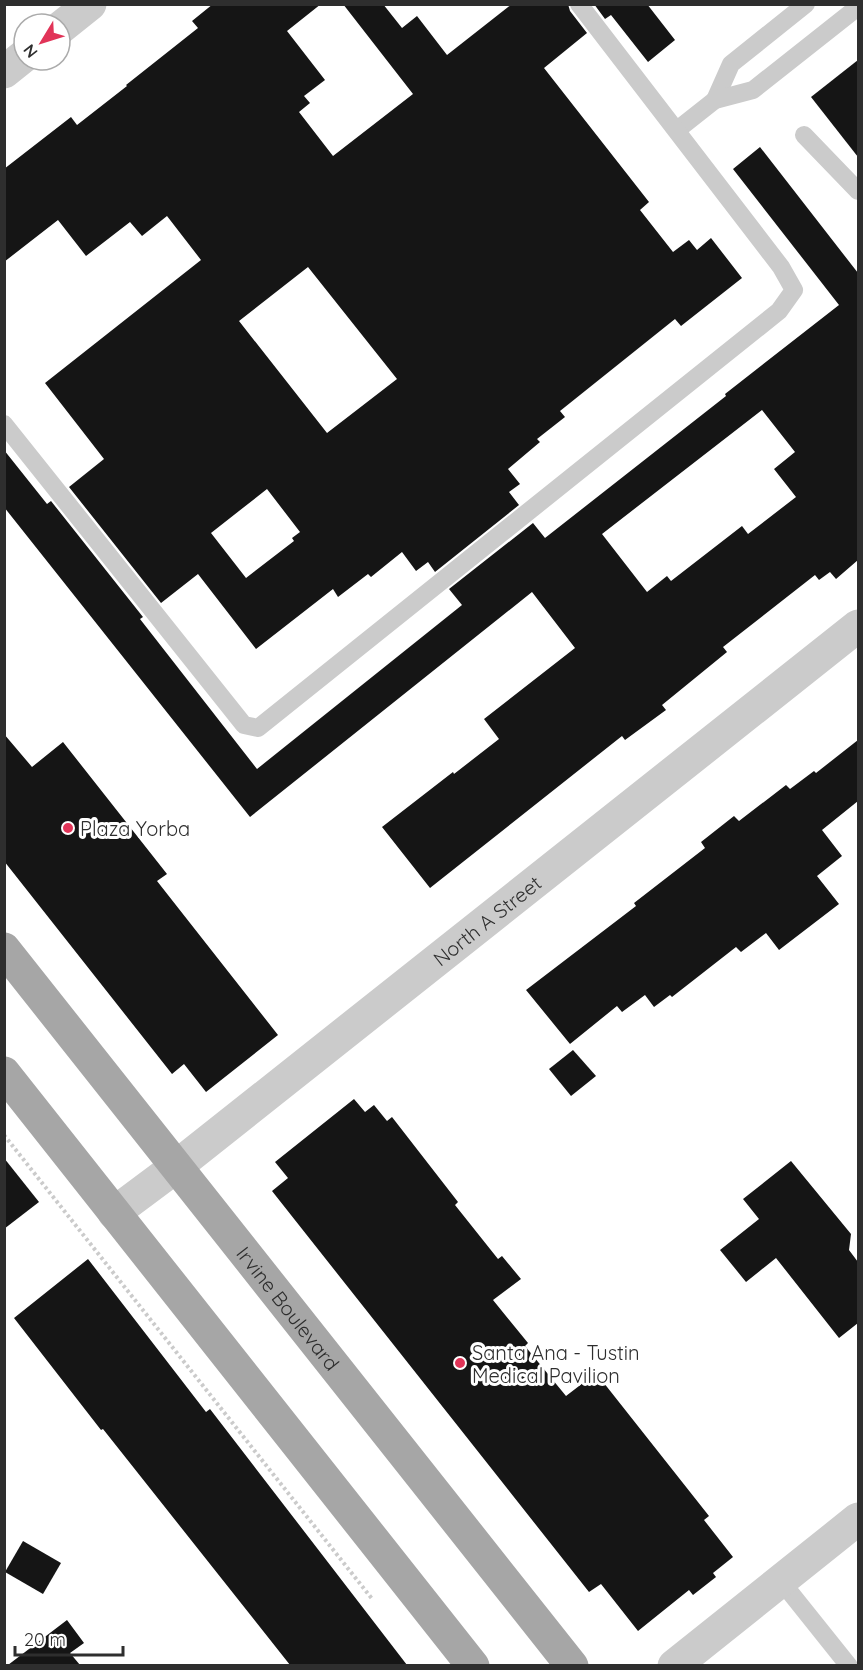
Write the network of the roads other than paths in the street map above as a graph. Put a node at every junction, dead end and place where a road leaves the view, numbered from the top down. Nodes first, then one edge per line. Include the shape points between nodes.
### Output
1 (90, 4) edge
2 (579, 4) edge
3 (806, 4) edge
4 (858, 7) edge
5 (72, 18) edge
6 (715, 100) junction
7 (677, 130) junction
8 (804, 135) dead end
9 (858, 191) edge
10 (4, 424) edge
11 (858, 626) edge
12 (4, 949) edge
13 (4, 1073) edge
14 (177, 1166) junction
15 (114, 1213) junction
16 (856, 1527) edge
17 (781, 1581) junction
18 (473, 1665) edge
19 (572, 1665) edge
20 (674, 1665) edge
21 (849, 1665) edge

1 - 5 street
2 - 7 lane
3 - 6 lane via 731,64
4 - 6 lane via 753,90
6 - 7 lane
7 - 10 lane via 781,267 794,290 779,311 258,728 244,725
8 - 9 lane
11 - 14 street, North A Street
12 - 14 main road, Irvine Boulevard
13 - 15 main road
14 - 15 street, North A Street
14 - 19 main road, Irvine Boulevard
15 - 18 main road
16 - 17 street
17 - 20 street
17 - 21 lane

